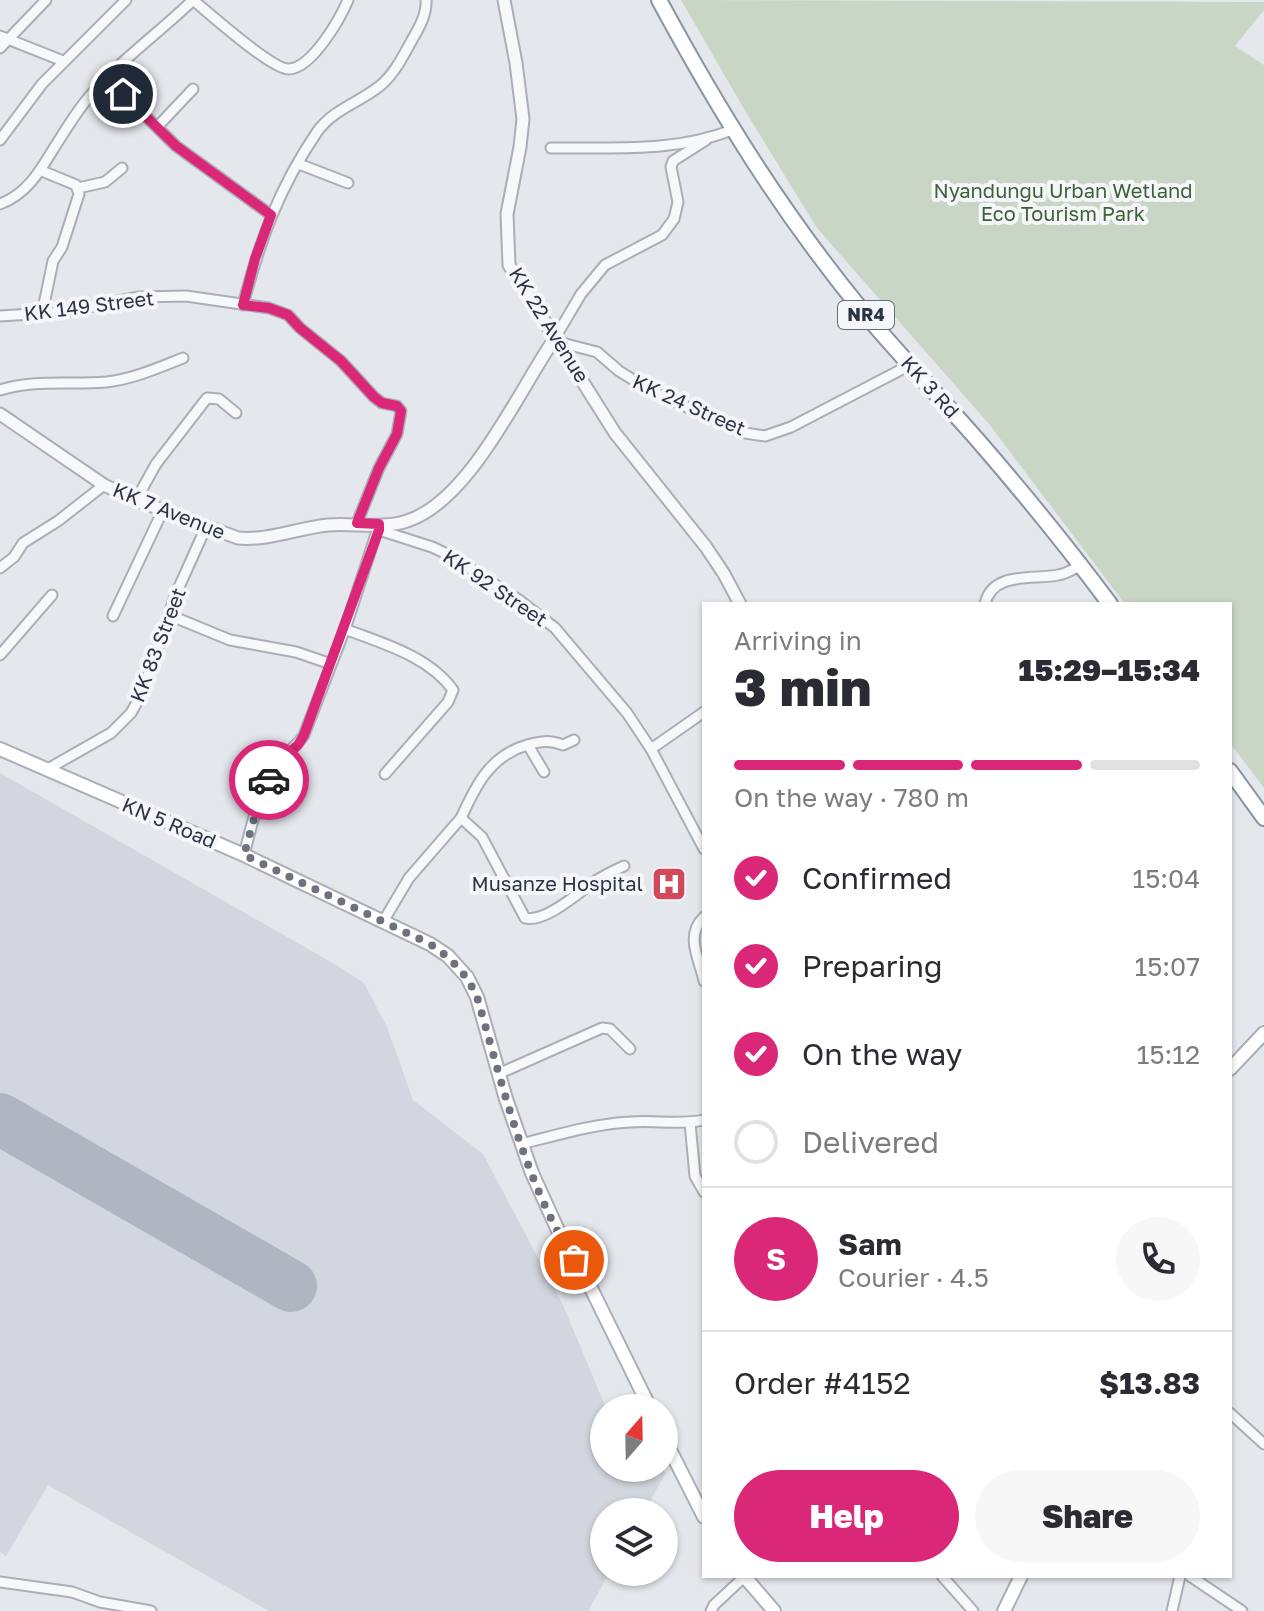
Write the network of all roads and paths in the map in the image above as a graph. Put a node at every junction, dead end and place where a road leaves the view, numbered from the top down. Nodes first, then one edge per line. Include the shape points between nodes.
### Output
1 (46, 0) edge
2 (126, 0) edge
3 (193, 0) edge
4 (348, 0) edge
5 (426, 0) edge
6 (504, 0) edge
7 (659, 0) edge
8 (2, 41) edge
9 (63, 61) junction
10 (107, 78) junction
11 (193, 89) dead end
12 (158, 126) junction
13 (732, 130) junction
14 (0, 140) edge
15 (706, 140) junction
16 (551, 148) dead end
17 (299, 164) junction
18 (122, 168) dead end
19 (42, 171) junction
20 (348, 183) dead end
21 (78, 188) junction
22 (0, 204) edge
23 (271, 215) junction
24 (243, 305) junction
25 (42, 314) junction
26 (0, 316) edge
27 (557, 340) junction
28 (183, 358) dead end
29 (910, 365) junction
30 (0, 390) edge
31 (236, 413) dead end
32 (0, 414) edge
33 (104, 485) junction
34 (136, 500) junction
35 (163, 510) junction
36 (357, 523) junction
37 (206, 527) junction
38 (379, 527) junction
39 (1081, 565) junction
40 (0, 568) edge
41 (52, 595) dead end
42 (739, 602) edge
43 (986, 602) edge
44 (1109, 602) edge
45 (169, 615) junction
46 (113, 616) dead end
47 (345, 629) junction
48 (0, 655) edge
49 (331, 664) junction
50 (702, 713) edge
51 (574, 740) dead end
52 (528, 745) junction
53 (0, 749) edge
54 (651, 749) junction
55 (46, 770) junction
56 (544, 772) dead end
57 (385, 774) dead end
58 (1232, 774) edge
59 (461, 818) junction
60 (1264, 818) edge
61 (702, 845) edge
62 (244, 855) junction
63 (624, 866) dead end
64 (384, 920) junction
65 (702, 920) edge
66 (702, 976) edge
67 (1264, 1033) edge
68 (630, 1049) dead end
69 (1232, 1067) edge
70 (498, 1074) junction
71 (702, 1120) edge
72 (690, 1123) junction
73 (521, 1144) junction
74 (702, 1188) edge
75 (643, 1394) edge
76 (1232, 1415) edge
77 (1264, 1444) edge
78 (678, 1466) edge
79 (702, 1513) edge
80 (742, 1578) edge
81 (746, 1578) edge
82 (944, 1578) edge
83 (1020, 1578) edge
84 (1180, 1578) edge
85 (1193, 1578) edge
86 (0, 1582) edge
87 (151, 1611) edge
88 (711, 1611) edge
89 (774, 1611) edge
90 (973, 1611) edge
91 (1004, 1611) edge
92 (1172, 1611) edge
93 (1242, 1611) edge

1 - 8 street
2 - 9 street
3 - 4 street via 287,70 320,47
3 - 10 street
5 - 17 street via 419,27 392,74 322,126
6 - 27 street, KK 22 Avenue via 523,119 507,214 509,265
7 - 13 highway, KK 3 Rd / NR4
8 - 9 street
9 - 14 street
10 - 12 street
10 - 19 street via 87,98
11 - 12 street
12 - 23 street via 188,155
13 - 15 street
13 - 29 highway, KK 3 Rd / NR4 via 818,254
15 - 16 street via 677,146
15 - 27 street via 673,161 678,210 674,219 662,235 605,265 581,294
17 - 20 street
17 - 23 street
18 - 21 street via 105,182
19 - 21 street
19 - 22 street via 13,199
21 - 25 street
23 - 24 street
24 - 25 street, KK 149 Street via 186,296 139,297
24 - 36 street, KK 149 Street via 288,315 374,397 400,408 397,434
25 - 26 street, KK 149 Street
27 - 29 street, KK 24 Street via 597,352 636,384 765,436
27 - 38 street, KK 7 Avenue via 451,492 425,513
27 - 42 street, KK 22 Avenue via 615,433 706,547
28 - 30 street via 122,380 27,383
29 - 39 highway, KK 3 Rd / NR4
31 - 34 street via 219,399 207,398 156,464
32 - 33 street, KK 7 Avenue
33 - 34 street, KK 7 Avenue
33 - 40 street via 23,543
34 - 35 street, KK 7 Avenue
35 - 37 street, KK 7 Avenue
35 - 46 street
36 - 37 street, KK 7 Avenue via 252,539
36 - 38 street, KK 7 Avenue
37 - 45 street, KK 83 Street
38 - 47 street
38 - 54 street, KK 92 Street via 449,555 536,613 573,647
39 - 43 street via 1061,575 1004,582
39 - 44 highway, KK 3 Rd / NR4
41 - 48 street
45 - 49 street via 230,640 282,648
45 - 55 street, KK 83 Street via 131,713 111,733
47 - 49 street
47 - 57 street via 427,666 453,690
49 - 62 street via 304,735 270,777
50 - 54 street
51 - 52 street
52 - 56 street
52 - 59 street via 495,761
53 - 55 main road, KN 5 Road
54 - 61 street, KK 92 Street
55 - 62 main road, KN 5 Road
58 - 60 highway
59 - 63 street via 482,837 525,918 531,920
59 - 64 street via 409,878
62 - 64 main road, KN 5 Road
64 - 70 main road, KN 5 Road via 448,956 467,977
65 - 66 street via 694,940
67 - 69 main road
68 - 70 street via 602,1028
70 - 73 main road, KN 5 Road
71 - 72 street
72 - 73 street via 600,1125
72 - 74 street via 695,1176
73 - 75 main road, KN 5 Road via 552,1219
76 - 77 street
78 - 79 main road
80 - 88 street
81 - 89 main road
82 - 90 street
83 - 91 main road
84 - 92 street
85 - 93 street
86 - 87 street

